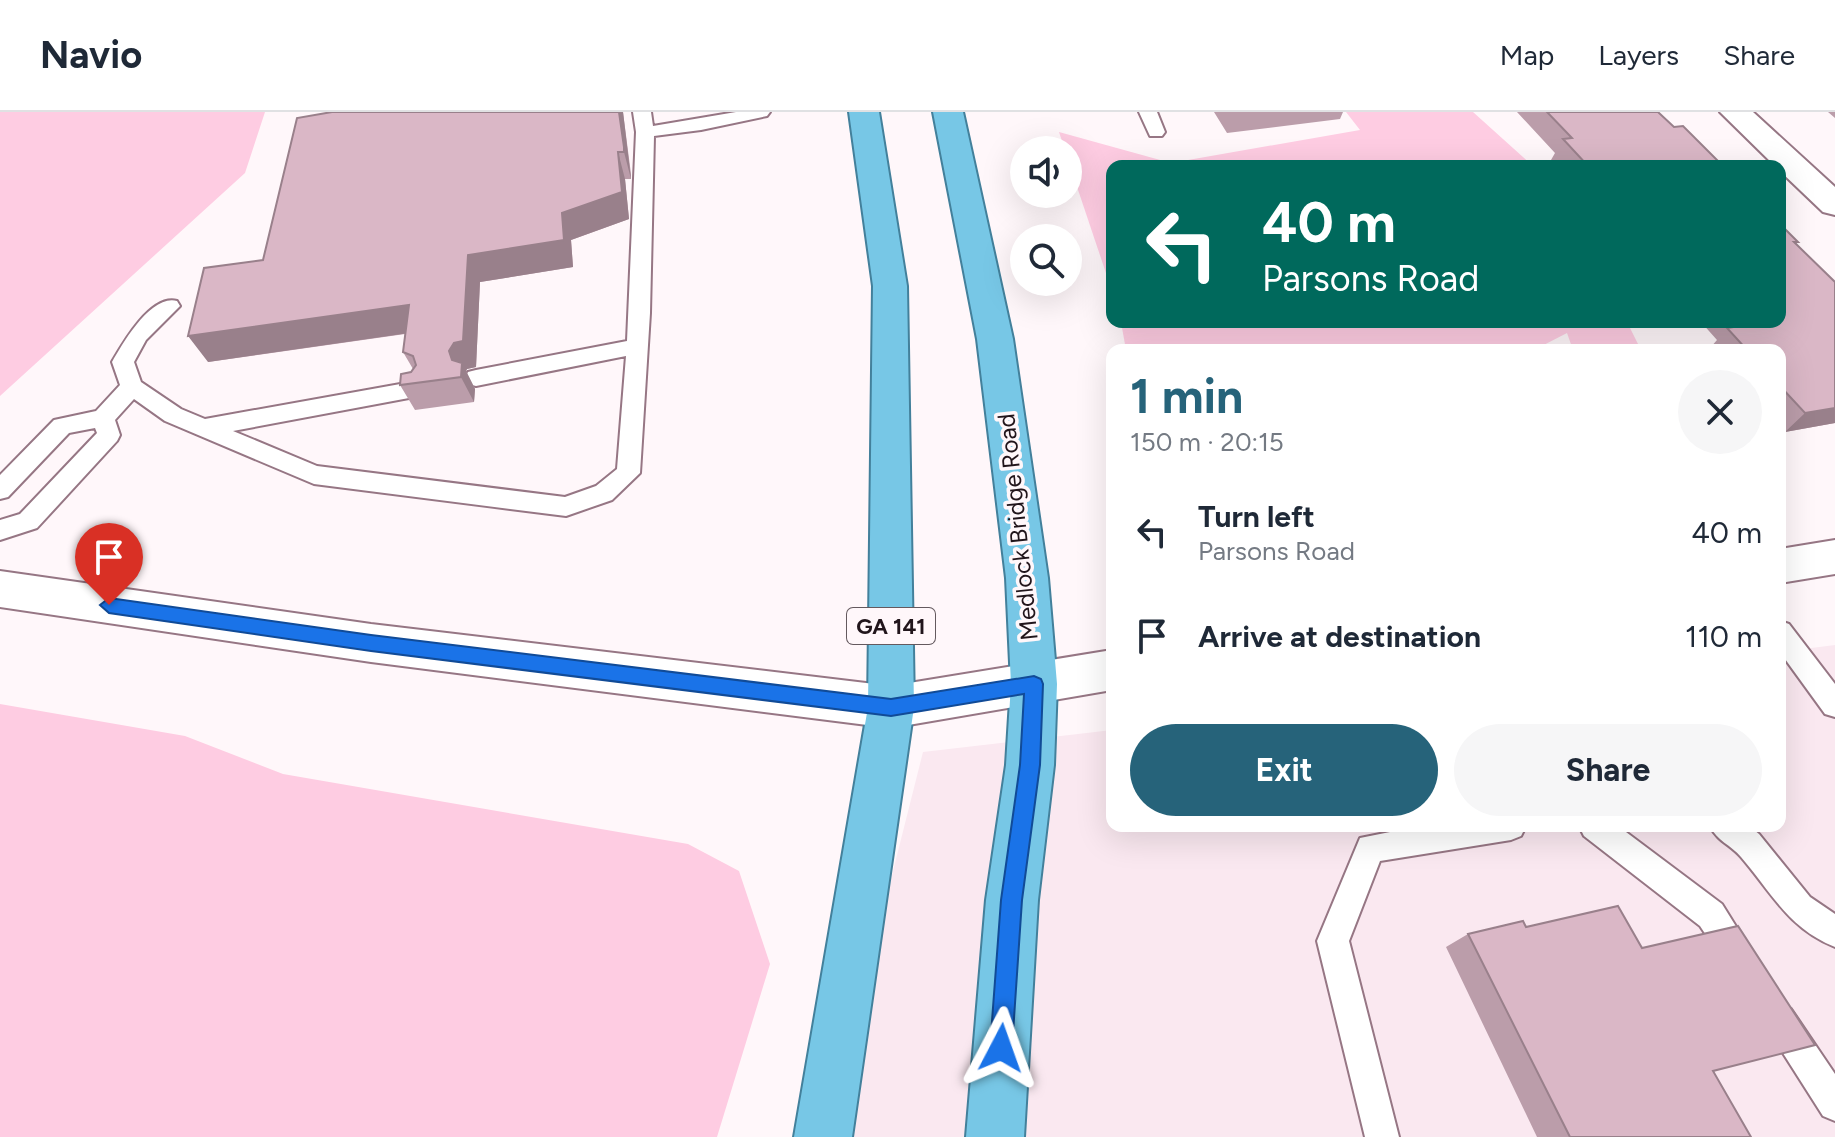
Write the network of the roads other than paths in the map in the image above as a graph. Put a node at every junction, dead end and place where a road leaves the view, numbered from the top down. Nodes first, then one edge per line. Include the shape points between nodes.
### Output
1 (761, 112) edge
2 (864, 112) edge
3 (948, 112) edge
4 (1148, 112) edge
5 (1735, 112) edge
6 (644, 122) edge
7 (1156, 132) dead end
8 (1835, 205) edge
9 (170, 306) dead end
10 (638, 346) junction
11 (476, 378) dead end
12 (132, 387) junction
13 (417, 389) edge
14 (103, 418) junction
15 (202, 428) junction
16 (0, 490) edge
17 (0, 530) edge
18 (1835, 557) edge
19 (1786, 565) edge
20 (0, 589) edge
21 (1786, 640) edge
22 (1106, 671) edge
23 (1034, 684) junction
24 (1835, 705) edge
25 (891, 707) junction
26 (1473, 832) edge
27 (1602, 832) edge
28 (1733, 832) edge
29 (1835, 932) edge
30 (1835, 1104) edge
31 (823, 1137) edge
32 (995, 1137) edge
33 (1382, 1137) edge

1 - 6 lane via 701,125
2 - 25 highway, GA 141 via 890,286
3 - 23 highway, Medlock Bridge Road via 995,339 1027,578
4 - 7 lane
5 - 8 street
6 - 10 lane
9 - 12 lane via 138,335 123,362
10 - 11 lane
10 - 15 lane via 628,473 604,493 566,507 314,475
12 - 14 lane
12 - 15 lane
13 - 15 lane
14 - 16 lane via 62,426
14 - 17 lane via 109,435 28,521
18 - 19 street
20 - 25 street via 371,643
21 - 24 lane
22 - 23 street
23 - 25 street
23 - 32 highway, Medlock Bridge Road
25 - 31 highway, GA 141
26 - 33 lane via 1370,848 1333,941
27 - 30 lane via 1711,915
28 - 29 lane via 1749,844 1799,908

